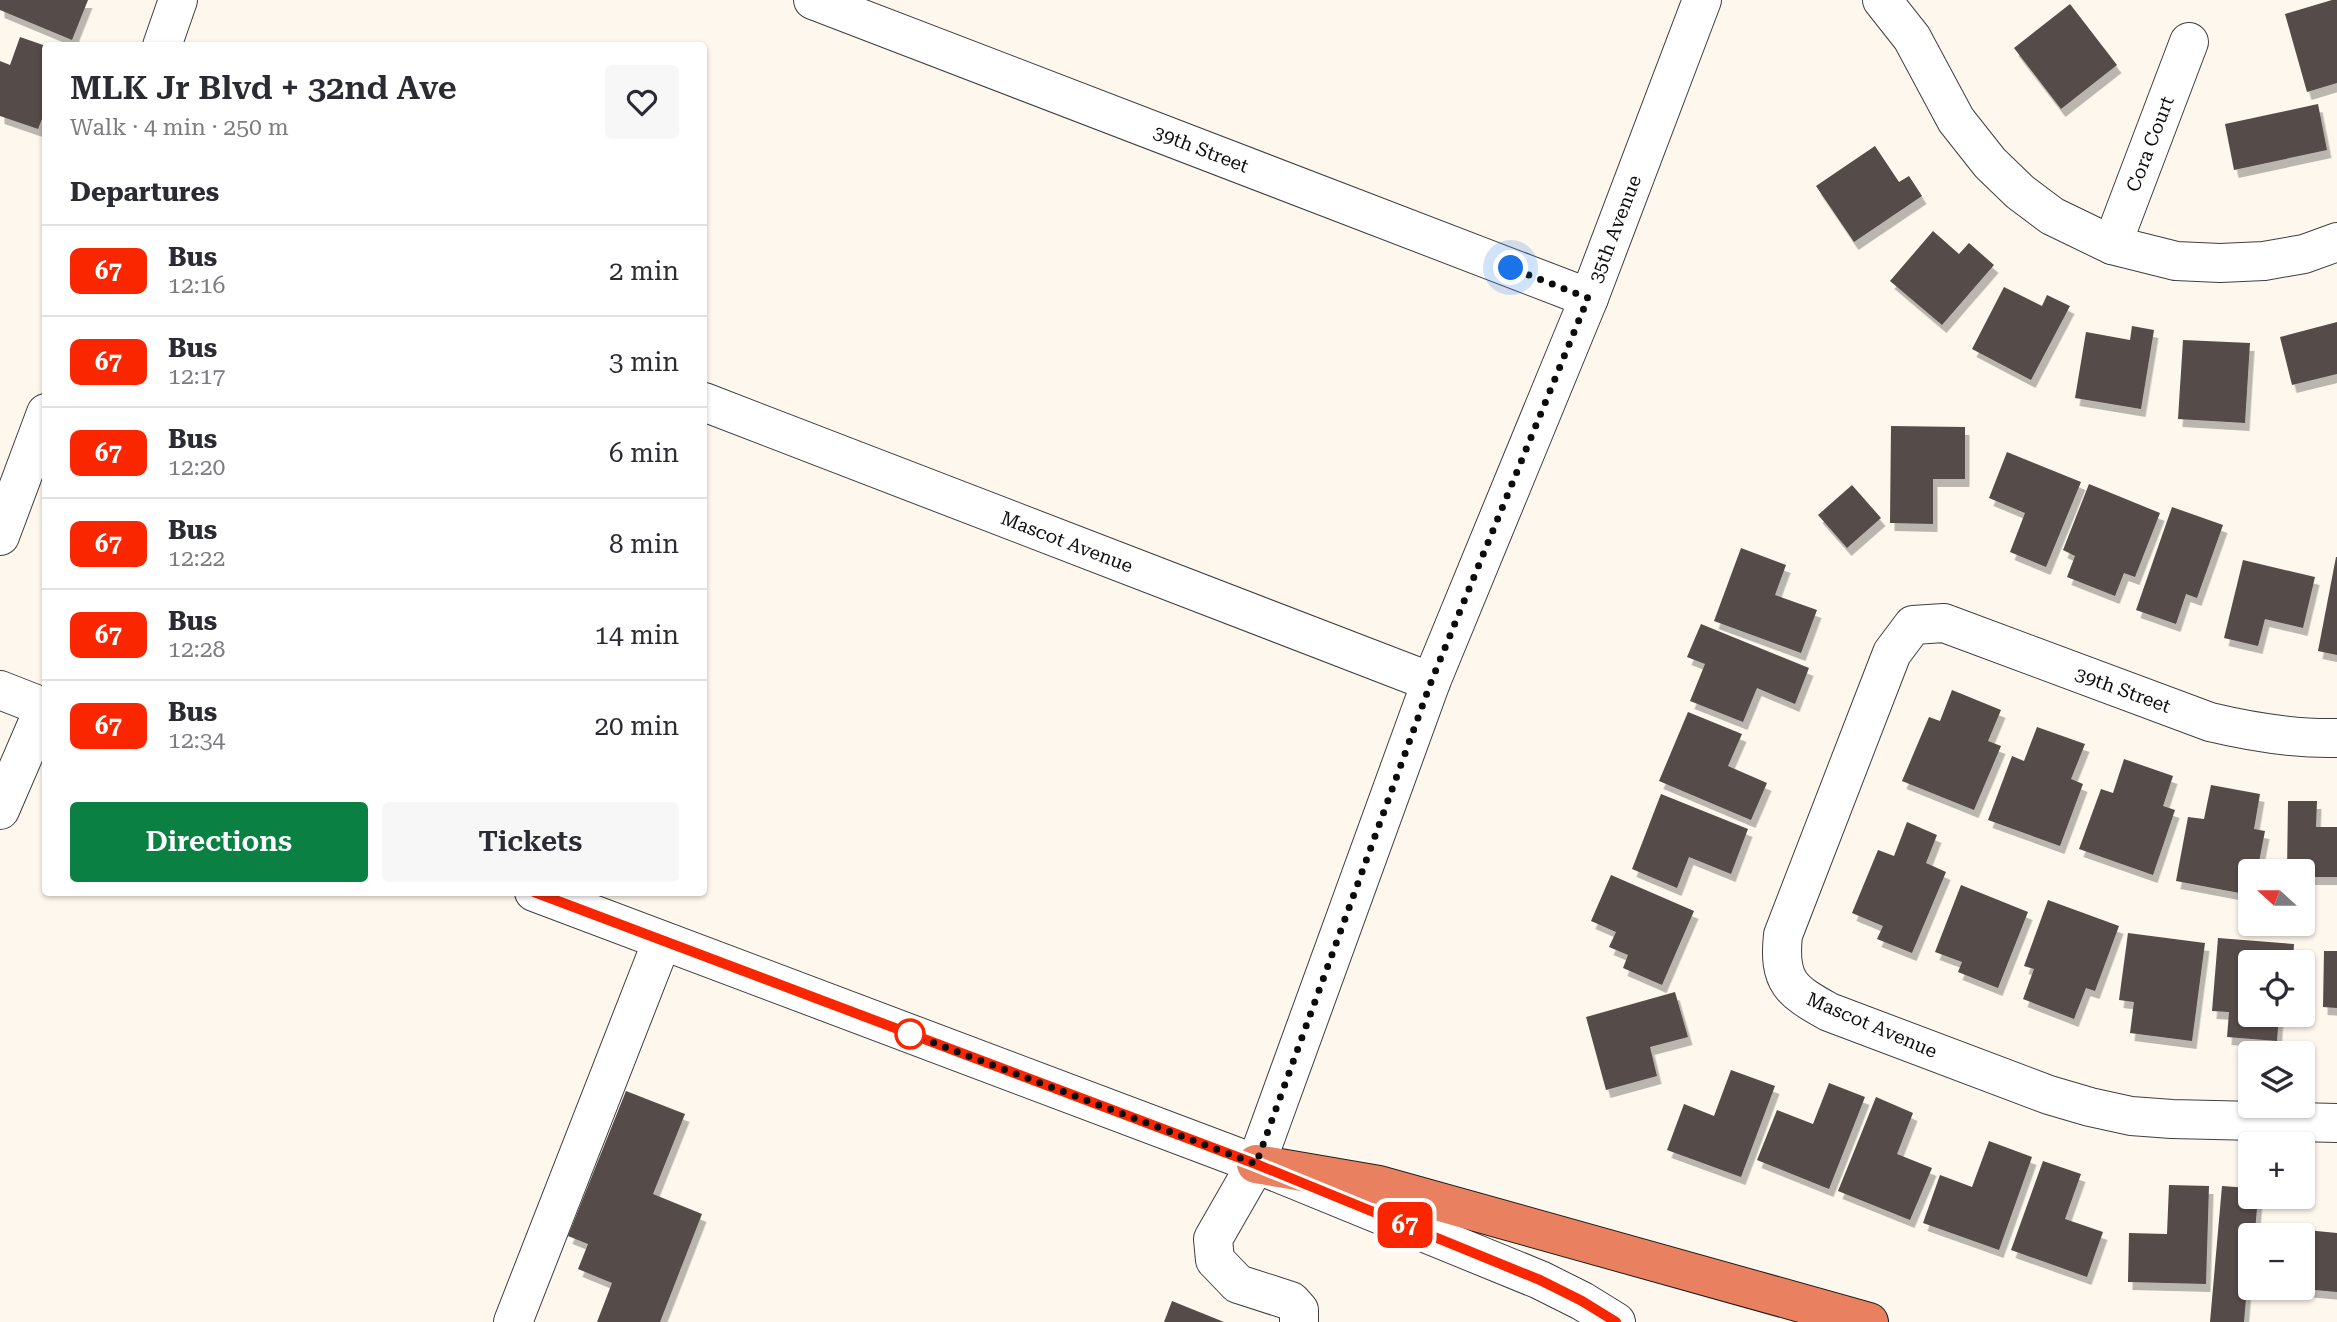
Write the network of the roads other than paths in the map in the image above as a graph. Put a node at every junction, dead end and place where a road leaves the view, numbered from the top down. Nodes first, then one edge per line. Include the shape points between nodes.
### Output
1 (178, 0) edge
2 (813, 0) edge
3 (1702, 0) edge
4 (1882, 0) edge
5 (163, 42) edge
6 (2189, 42) dead end
7 (2337, 242) edge
8 (2112, 245) junction
9 (1588, 298) junction
10 (707, 403) edge
11 (42, 424) edge
12 (0, 536) edge
13 (1913, 625) joint
14 (1431, 682) junction
15 (0, 690) edge
16 (42, 707) edge
17 (42, 715) edge
18 (2337, 738) edge
19 (0, 810) edge
20 (544, 896) edge
21 (662, 941) junction
22 (2337, 1124) edge
23 (1256, 1164) junction
24 (513, 1322) edge
25 (1299, 1322) edge
26 (1616, 1322) edge
27 (1870, 1322) edge

1 - 5 street
2 - 9 street, 39th Street
3 - 9 street, 35th Avenue
4 - 8 street via 1912,38 1956,120 1990,163 2052,216
6 - 8 street, Cora Court
7 - 8 street via 2304,254 2220,264 2176,261
9 - 14 street, 35th Avenue
10 - 14 street, Mascot Avenue
11 - 12 street
13 - 18 street, 39th Street via 1944,624 2210,722 2287,736
13 - 22 street, Mascot Avenue via 1892,653 1783,935 1781,955 1787,980 1800,996 1829,1012 2049,1096 2090,1107 2172,1119
14 - 23 street, 35th Avenue
15 - 16 street
17 - 19 street
20 - 21 street
21 - 23 street
21 - 24 street
23 - 25 street, 35th Avenue via 1213,1239 1215,1260 1238,1284 1291,1301 1299,1310
23 - 26 street via 1540,1280
23 - 27 highway via 1379,1185

